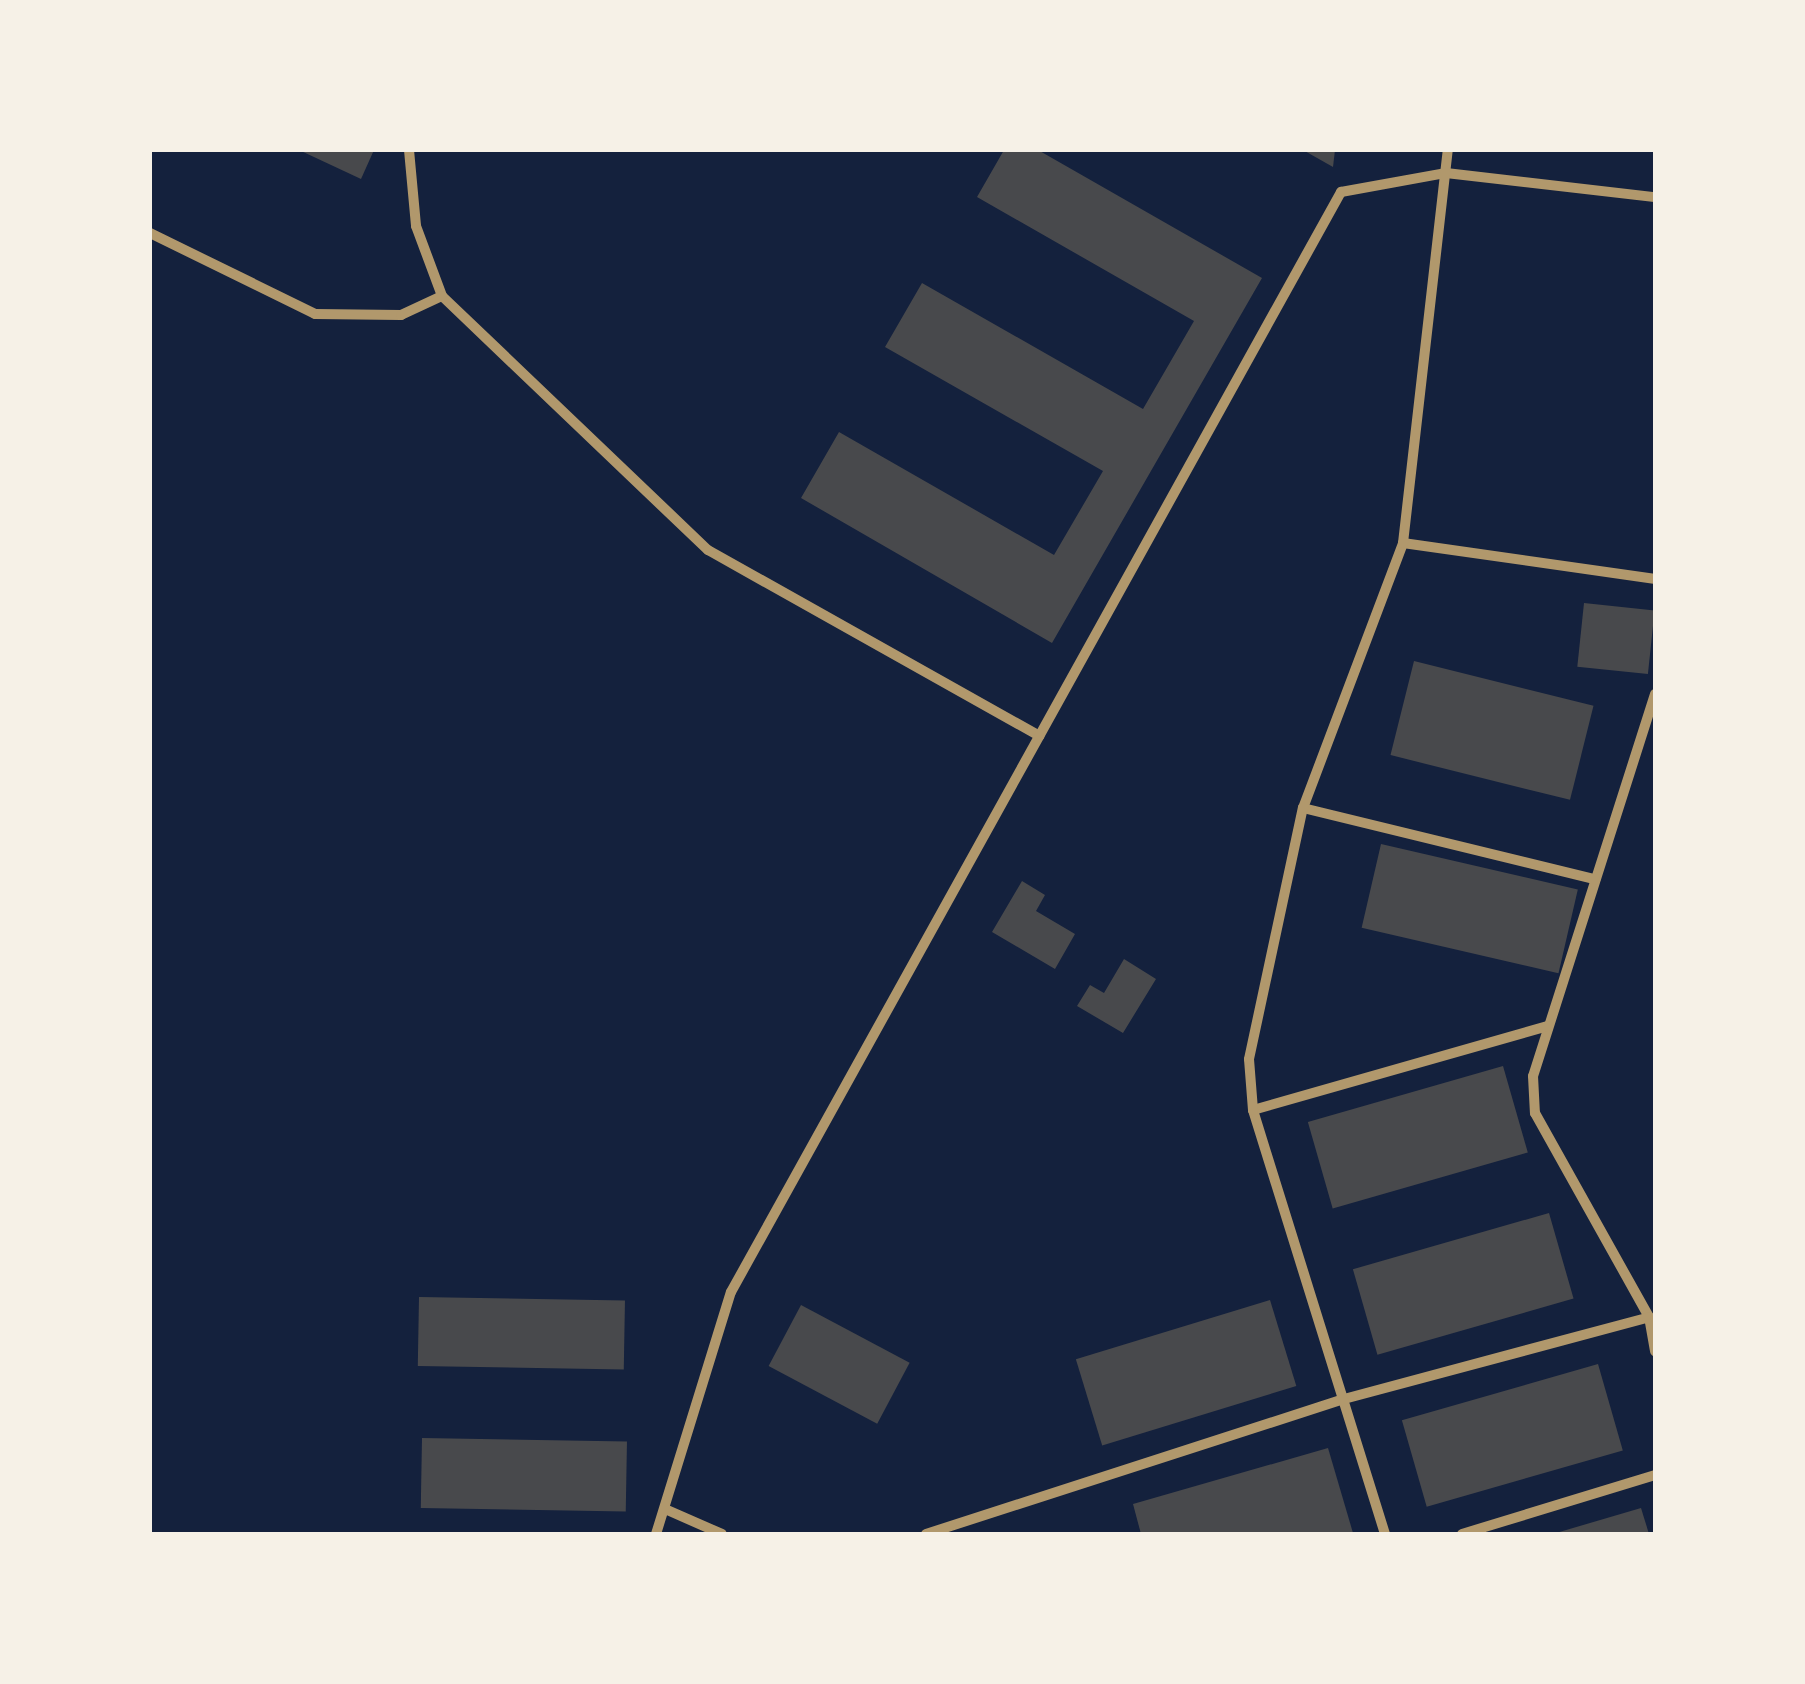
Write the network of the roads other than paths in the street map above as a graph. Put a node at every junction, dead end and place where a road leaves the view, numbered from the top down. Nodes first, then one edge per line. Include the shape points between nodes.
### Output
1 (408, 150) edge
2 (1448, 150) edge
3 (1446, 173) junction
4 (1655, 197) edge
5 (150, 233) edge
6 (442, 296) junction
7 (1403, 543) junction
8 (1655, 578) edge
9 (1655, 694) edge
10 (1040, 736) junction
11 (1303, 808) junction
12 (1595, 879) junction
13 (1548, 1026) junction
14 (1253, 1110) junction
15 (1648, 1317) junction
16 (1655, 1351) edge
17 (1344, 1399) junction
18 (1655, 1475) edge
19 (664, 1508) junction
20 (656, 1534) edge
21 (722, 1534) edge
22 (926, 1534) edge
23 (1385, 1534) edge
24 (1462, 1534) edge

1 - 6 street via 416,226
2 - 3 street
3 - 4 street
3 - 7 street
3 - 10 street via 1341,192
5 - 6 street via 316,314 401,315
6 - 10 street via 708,550
7 - 8 street
7 - 11 street
9 - 12 street
10 - 19 street via 731,1292
11 - 12 street
11 - 14 street via 1250,1059
12 - 13 street
13 - 14 street
13 - 15 street via 1533,1076 1535,1113
14 - 17 street
15 - 16 street
15 - 17 street
17 - 22 street
17 - 23 street
18 - 24 street
19 - 20 street
19 - 21 street

